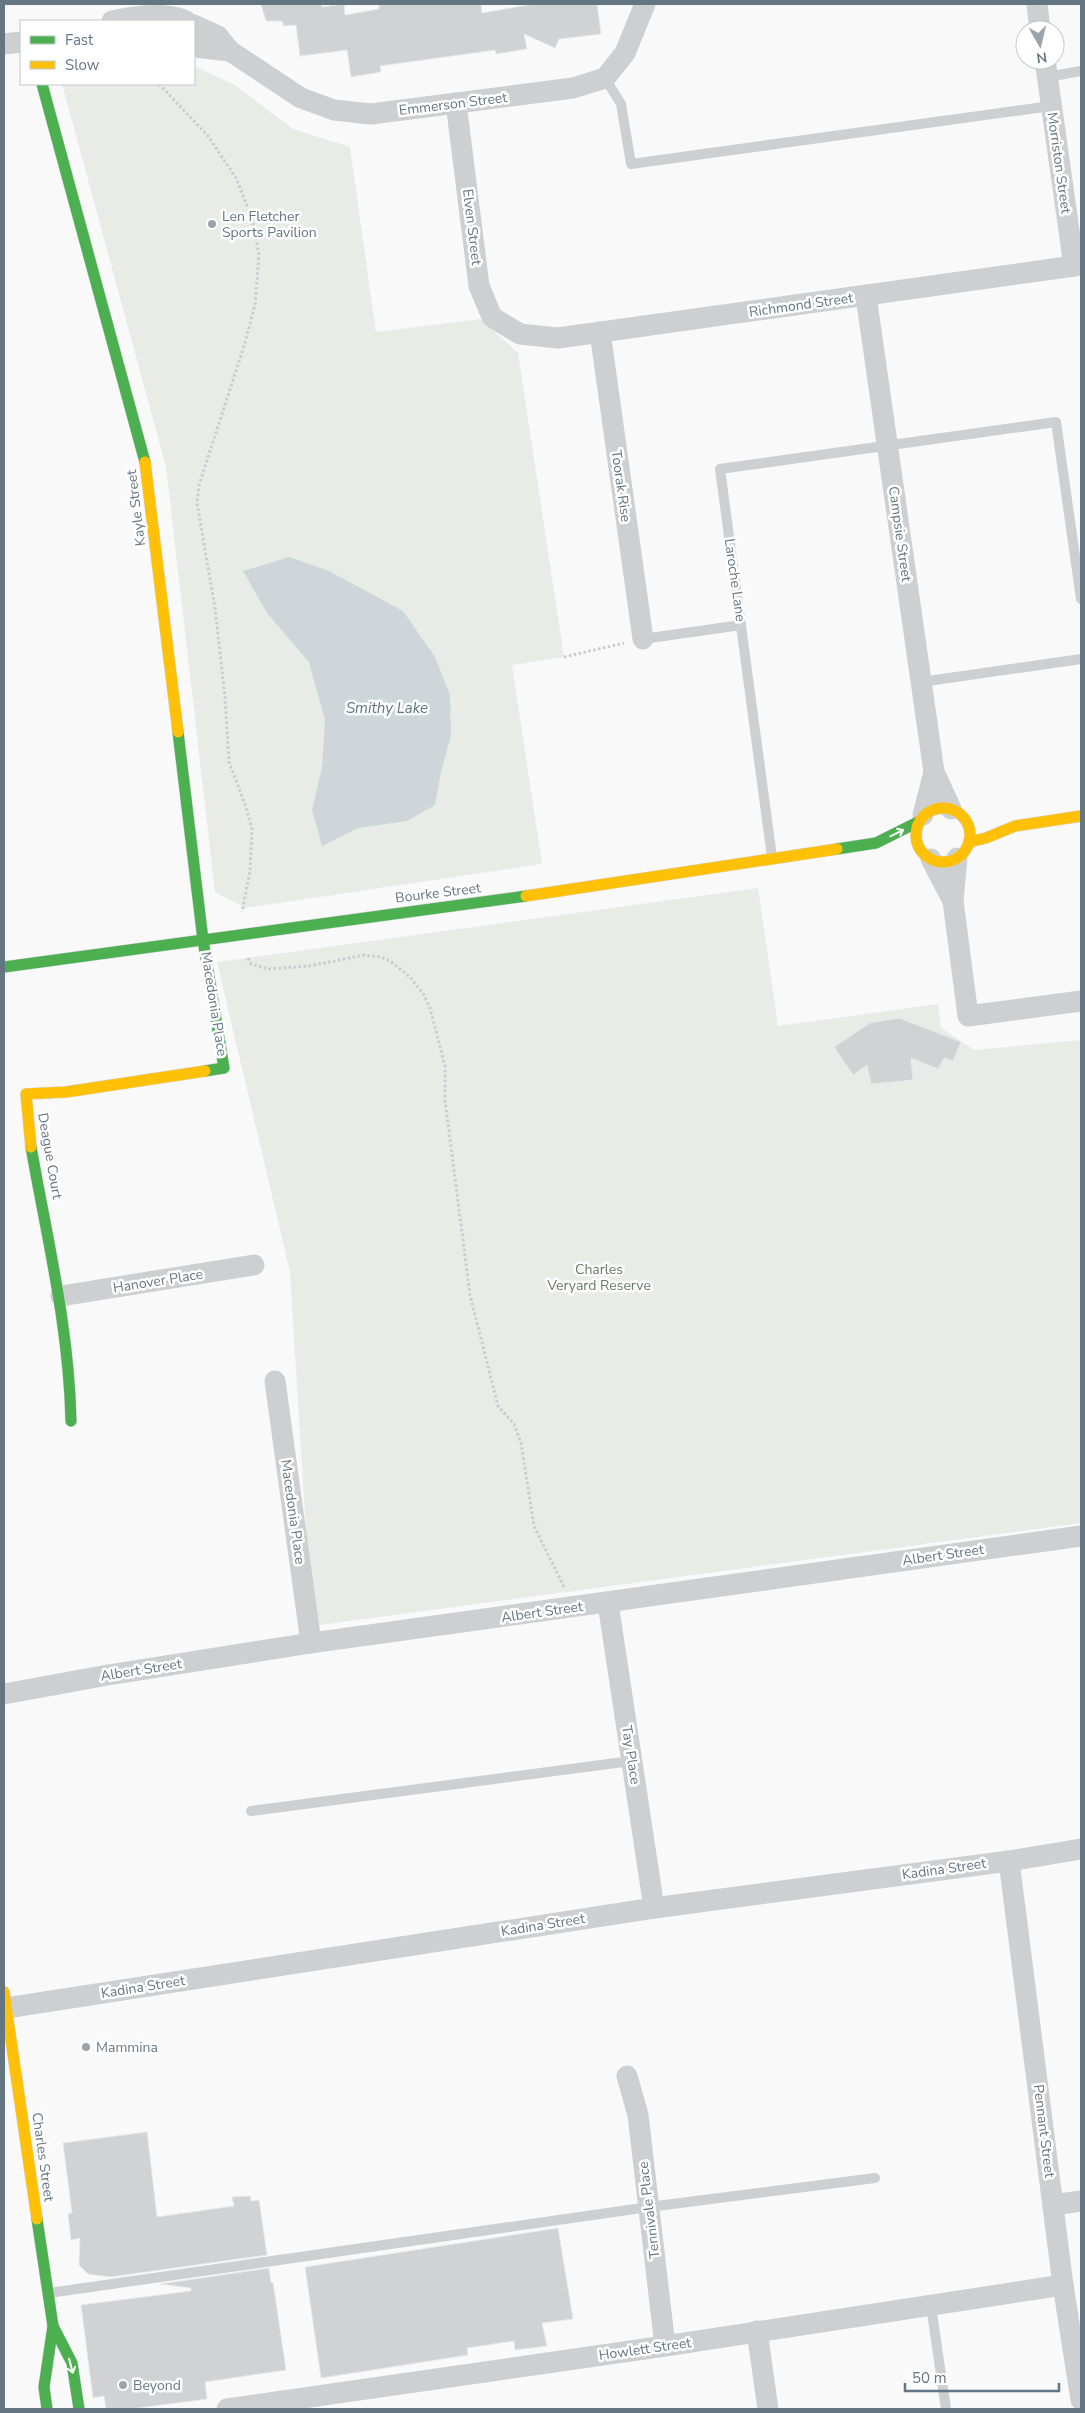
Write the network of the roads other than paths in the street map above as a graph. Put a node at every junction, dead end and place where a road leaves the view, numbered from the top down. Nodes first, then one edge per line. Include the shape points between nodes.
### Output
1 (645, 4) edge
2 (1037, 4) edge
3 (182, 18) edge
4 (116, 20) edge
5 (1039, 20) edge
6 (195, 24) edge
7 (20, 42) edge
8 (4, 44) edge
9 (195, 47) edge
10 (230, 51) junction
11 (1046, 70) edge
12 (1065, 70) edge
13 (1081, 71) edge
14 (605, 78) junction
15 (42, 85) edge
16 (456, 103) junction
17 (1051, 106) junction
18 (1077, 266) edge
19 (866, 296) junction
20 (600, 332) junction
21 (520, 334) joint
22 (888, 446) junction
23 (1081, 599) edge
24 (741, 625) junction
25 (643, 639) joint
26 (1081, 658) edge
27 (921, 682) junction
28 (934, 772) junction
29 (956, 811) junction
30 (1081, 816) edge
31 (921, 819) junction
32 (1015, 826) junction
33 (876, 844) junction
34 (892, 847) dead end
35 (963, 850) junction
36 (909, 851) dead end
37 (928, 857) junction
38 (773, 859) junction
39 (953, 901) junction
40 (203, 940) junction
41 (4, 967) edge
42 (1081, 1001) edge
43 (224, 1068) joint
44 (254, 1266) dead end
45 (61, 1296) junction
46 (275, 1381) dead end
47 (71, 1422) dead end
48 (1081, 1536) edge
49 (608, 1603) junction
50 (311, 1644) junction
51 (4, 1694) edge
52 (631, 1761) junction
53 (251, 1811) dead end
54 (1081, 1849) edge
55 (1009, 1861) junction
56 (654, 1908) junction
57 (5, 2000) edge
58 (627, 2076) dead end
59 (875, 2178) dead end
60 (1081, 2201) edge
61 (1053, 2205) junction
62 (649, 2207) junction
63 (1063, 2285) junction
64 (48, 2293) junction
65 (931, 2306) junction
66 (53, 2326) junction
67 (757, 2331) junction
68 (665, 2346) junction
69 (44, 2387) junction
70 (1081, 2400) edge
71 (35, 2409) edge
72 (47, 2409) edge
73 (79, 2409) edge
74 (227, 2409) edge
75 (768, 2409) edge
76 (946, 2409) edge

1 - 14 street via 625,53
2 - 5 street
3 - 4 street, Emmerson Street via 129,17
6 - 10 street, Emmerson Street via 218,36
7 - 8 street
9 - 10 street, Emmerson Street
10 - 16 street, Emmerson Street via 301,98 334,110 371,114
11 - 17 street, Morriston Street
12 - 13 lane
14 - 16 street, Emmerson Street via 573,88
14 - 17 lane via 621,104 631,164
15 - 40 main road, Kayle Street via 145,460
16 - 21 street, Elven Street via 480,286 492,317
17 - 18 street, Morriston Street
18 - 19 street, Richmond Street
19 - 20 street, Richmond Street
19 - 22 street, Campsie Street
20 - 21 street, Richmond Street via 558,338
20 - 25 street, Toorak Rise
22 - 23 lane via 1056,422
22 - 24 lane, Laroche Lane via 720,469
22 - 27 street, Campsie Street
24 - 25 lane
24 - 38 lane, Laroche Lane
26 - 27 lane
27 - 28 street, Campsie Street
28 - 29 street, Campsie Street
28 - 31 street, Campsie Street
29 - 31 main road via 937,808
29 - 32 main road via 985,822
29 - 35 main road via 969,827
30 - 32 main road
33 -> 31 main road, Bourke Street
31 - 37 main road via 916,840
32 - 35 main road
33 - 34 main road, Bourke Street
33 - 38 main road, Bourke Street
35 - 37 main road via 940,862
35 - 39 street
36 - 37 main road
37 - 39 street
38 - 40 main road, Bourke Street via 504,900
39 - 42 street via 968,1016
40 - 41 main road, Bourke Street
40 - 43 main road, Macedonia Place
43 - 45 main road, Deague Court via 66,1092 26,1094 29,1143
44 - 45 street, Hanover Place
45 - 47 main road, Deague Court via 70,1374
46 - 50 street, Macedonia Place
48 - 49 street, Albert Street
49 - 50 street, Albert Street
49 - 52 street, Tay Place
50 - 51 street, Albert Street
52 - 53 lane
52 - 56 street, Tay Place
54 - 55 street, Kadina Street
55 - 56 street, Kadina Street
55 - 61 street, Pennant Street
56 - 57 street, Kadina Street
57 - 64 main road, Charles Street
58 - 62 street, Tennivale Place via 638,2115
59 - 62 lane
60 - 61 street
61 - 63 street, Pennant Street
62 - 64 lane
62 - 68 street, Tennivale Place
63 - 65 street, Howlett Street
63 - 70 street, Pennant Street
64 - 66 main road, Charles Street
65 - 67 street, Howlett Street
65 - 76 lane
66 - 69 main road, Charles Street
66 -> 73 main road, Charles Street via 72,2363
67 - 68 street, Howlett Street
67 - 75 street
68 - 74 street, Howlett Street
69 - 71 main road
69 - 72 main road, Charles Street

